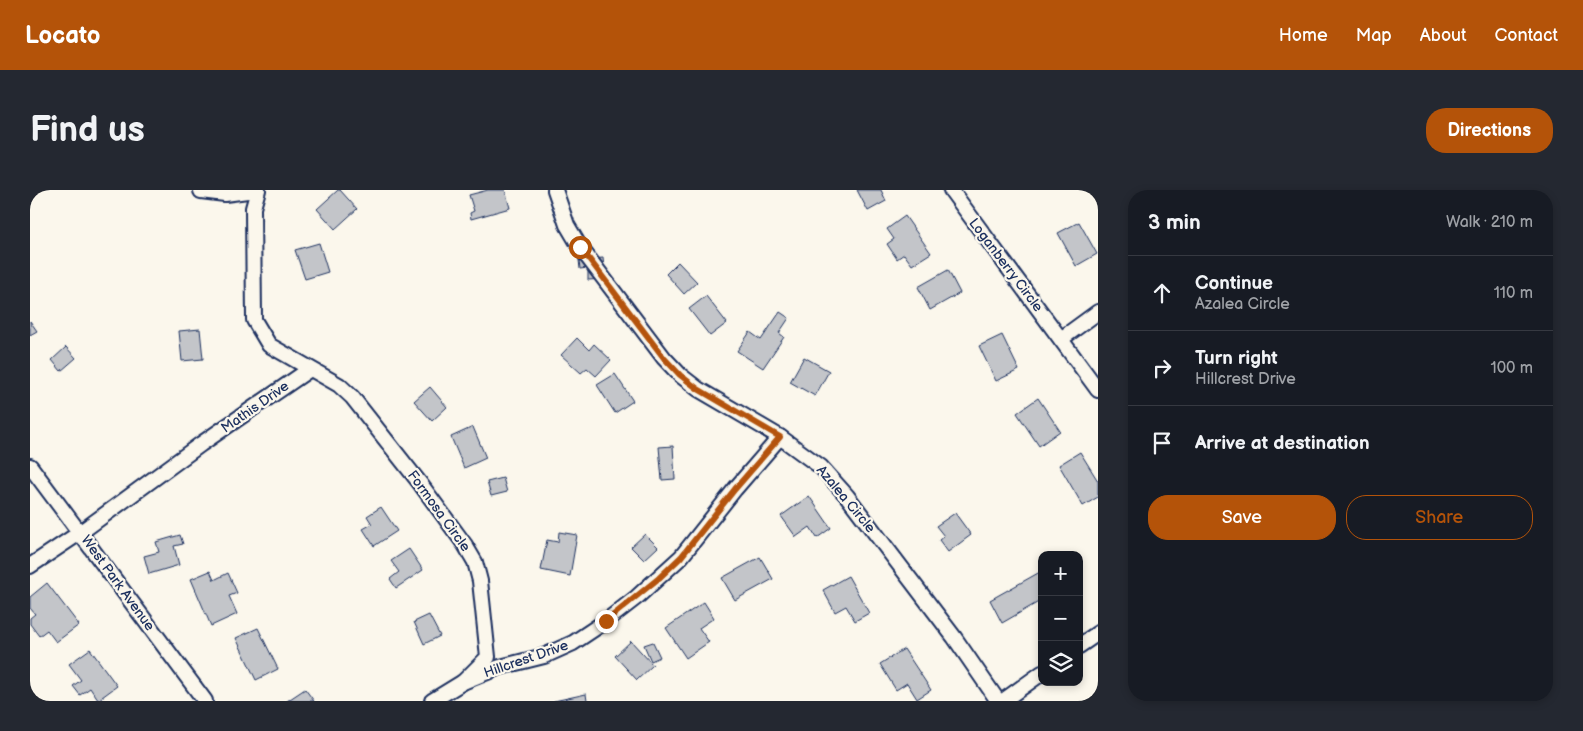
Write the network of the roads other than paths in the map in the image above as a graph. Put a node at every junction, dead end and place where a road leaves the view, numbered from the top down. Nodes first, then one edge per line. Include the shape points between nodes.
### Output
1 (201, 190) edge
2 (256, 190) edge
3 (555, 190) edge
4 (951, 190) edge
5 (1098, 312) edge
6 (1061, 340) junction
7 (310, 369) junction
8 (1098, 390) edge
9 (780, 437) junction
10 (30, 466) edge
11 (81, 532) junction
12 (30, 566) edge
13 (1098, 633) edge
14 (1083, 643) edge
15 (1038, 677) edge
16 (462, 682) junction
17 (205, 701) edge
18 (432, 701) edge
19 (998, 701) edge
20 (1004, 701) edge

1 - 2 street via 225,194
2 - 7 street via 253,208 254,320 269,346
3 - 9 street, Azalea Circle via 567,225 580,247 669,364 698,389
4 - 6 street, Loganberry Circle
5 - 6 street
6 - 8 street, Loganberry Circle
7 - 11 street, Mathis Drive
7 - 16 street, Formosa Circle via 340,385 352,398 419,482 475,562 488,657
9 - 16 street, Hillcrest Drive via 681,557 606,621 574,643 544,656 500,666
9 - 19 street, Azalea Circle via 821,467 847,496 954,637
10 - 11 street, West Park Avenue
11 - 12 street, Mathis Drive
11 - 17 street, West Park Avenue
13 - 14 street
15 - 20 street
16 - 18 street, Hillcrest Drive

